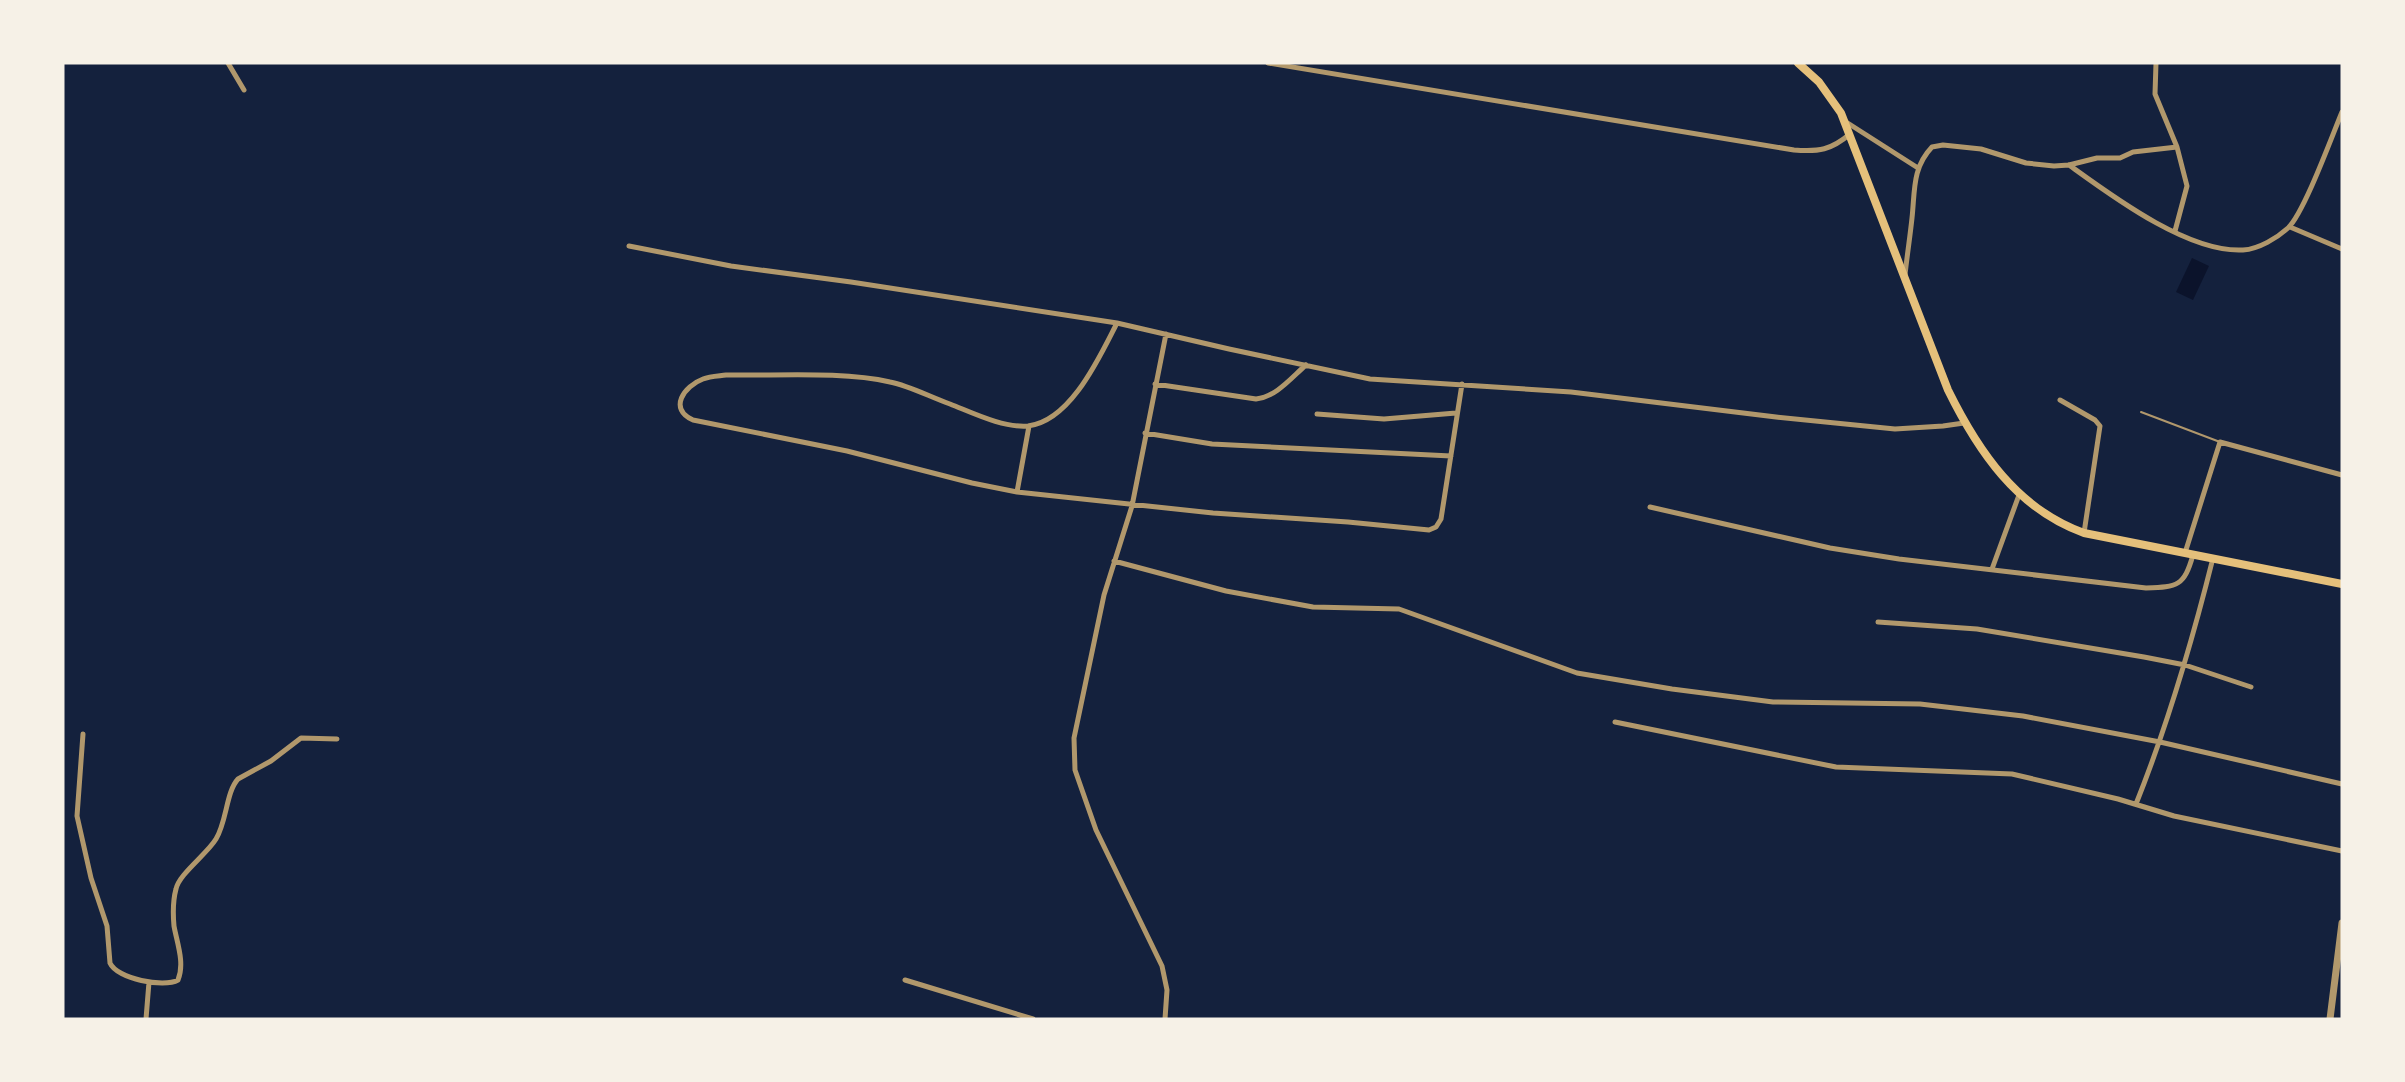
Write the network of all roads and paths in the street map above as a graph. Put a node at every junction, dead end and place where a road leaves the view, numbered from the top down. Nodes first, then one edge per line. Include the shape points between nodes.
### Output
1 (228, 63) edge
2 (1268, 63) edge
3 (1798, 63) edge
4 (2156, 63) edge
5 (244, 90) dead end
6 (2342, 112) edge
7 (1845, 122) junction
8 (1850, 134) junction
9 (2177, 147) junction
10 (2068, 165) junction
11 (1918, 168) junction
12 (2290, 227) junction
13 (2175, 231) junction
14 (628, 246) dead end
15 (2342, 249) edge
16 (1904, 280) junction
17 (1117, 322) junction
18 (1166, 334) junction
19 (1306, 365) junction
20 (1155, 384) junction
21 (1462, 384) junction
22 (2060, 400) dead end
23 (2141, 412) dead end
24 (1456, 413) junction
25 (1317, 414) dead end
26 (1964, 423) junction
27 (1029, 426) junction
28 (1145, 433) junction
29 (2220, 442) junction
30 (1451, 456) junction
31 (2342, 475) edge
32 (1017, 492) junction
33 (2019, 495) junction
34 (1132, 506) junction
35 (1650, 507) dead end
36 (2084, 533) junction
37 (2189, 554) junction
38 (2213, 558) junction
39 (1114, 561) junction
40 (1992, 569) junction
41 (2342, 584) edge
42 (1878, 622) dead end
43 (2185, 665) junction
44 (2251, 687) dead end
45 (1615, 722) dead end
46 (83, 734) dead end
47 (337, 739) dead end
48 (2160, 742) junction
49 (2342, 784) edge
50 (2136, 804) junction
51 (2342, 851) edge
52 (2342, 923) edge
53 (905, 980) dead end
54 (149, 982) junction
55 (146, 1019) edge
56 (1033, 1019) edge
57 (1165, 1019) edge
58 (2330, 1019) edge

1 - 5 street
2 - 8 street via 1794,150 1826,149
3 - 7 main road via 1831,97
4 - 9 street via 2155,94
6 - 12 street
7 - 8 main road
7 - 11 street
8 - 16 main road
9 - 10 street
9 - 13 street via 2187,186
10 - 11 street via 2039,165 1990,151 1943,145 1932,147
10 - 13 street via 2138,213
11 - 16 street
12 - 13 street via 2246,250 2209,244
12 - 15 street
14 - 17 street via 731,266
16 - 26 main road
17 - 18 street
17 - 27 street via 1089,376 1065,407
18 - 19 street
18 - 20 street
19 - 20 street via 1264,399
19 - 21 street via 1370,379
20 - 28 street
21 - 24 street
21 - 26 street via 1626,397 1895,429
22 - 36 street via 2095,420 2100,428
23 - 29 lane
24 - 25 street via 1384,419
24 - 30 street
26 - 33 main road
27 - 32 street
27 - 32 street via 1002,422 892,382 863,378 726,375 702,379 681,397 684,416 693,420 847,451
28 - 30 street via 1212,444
28 - 34 street
29 - 31 street
29 - 37 street
30 - 34 street via 1441,519 1429,530
32 - 34 street
33 - 36 main road via 2049,518
33 - 40 street
34 - 39 street
35 - 40 street via 1830,548
36 - 37 main road
37 - 38 main road
37 - 40 street via 2185,577 2169,587 2146,588
38 - 41 main road
38 - 43 street
39 - 48 street via 1226,591 1313,607 1399,609 1577,673 1773,702 1894,702 1956,707
39 - 57 street via 1076,720 1075,770 1096,830 1162,966 1167,990
42 - 43 street via 1977,629
43 - 44 street
43 - 48 street
45 - 50 street via 1836,766 2012,774
46 - 54 street via 78,820 107,926 110,963 122,975
47 - 54 street via 301,738 235,782 217,838 176,890 174,922 181,962 178,980 169,985
48 - 49 street
48 - 50 street
50 - 51 street via 2252,834
52 - 58 street
53 - 56 street
54 - 55 street

